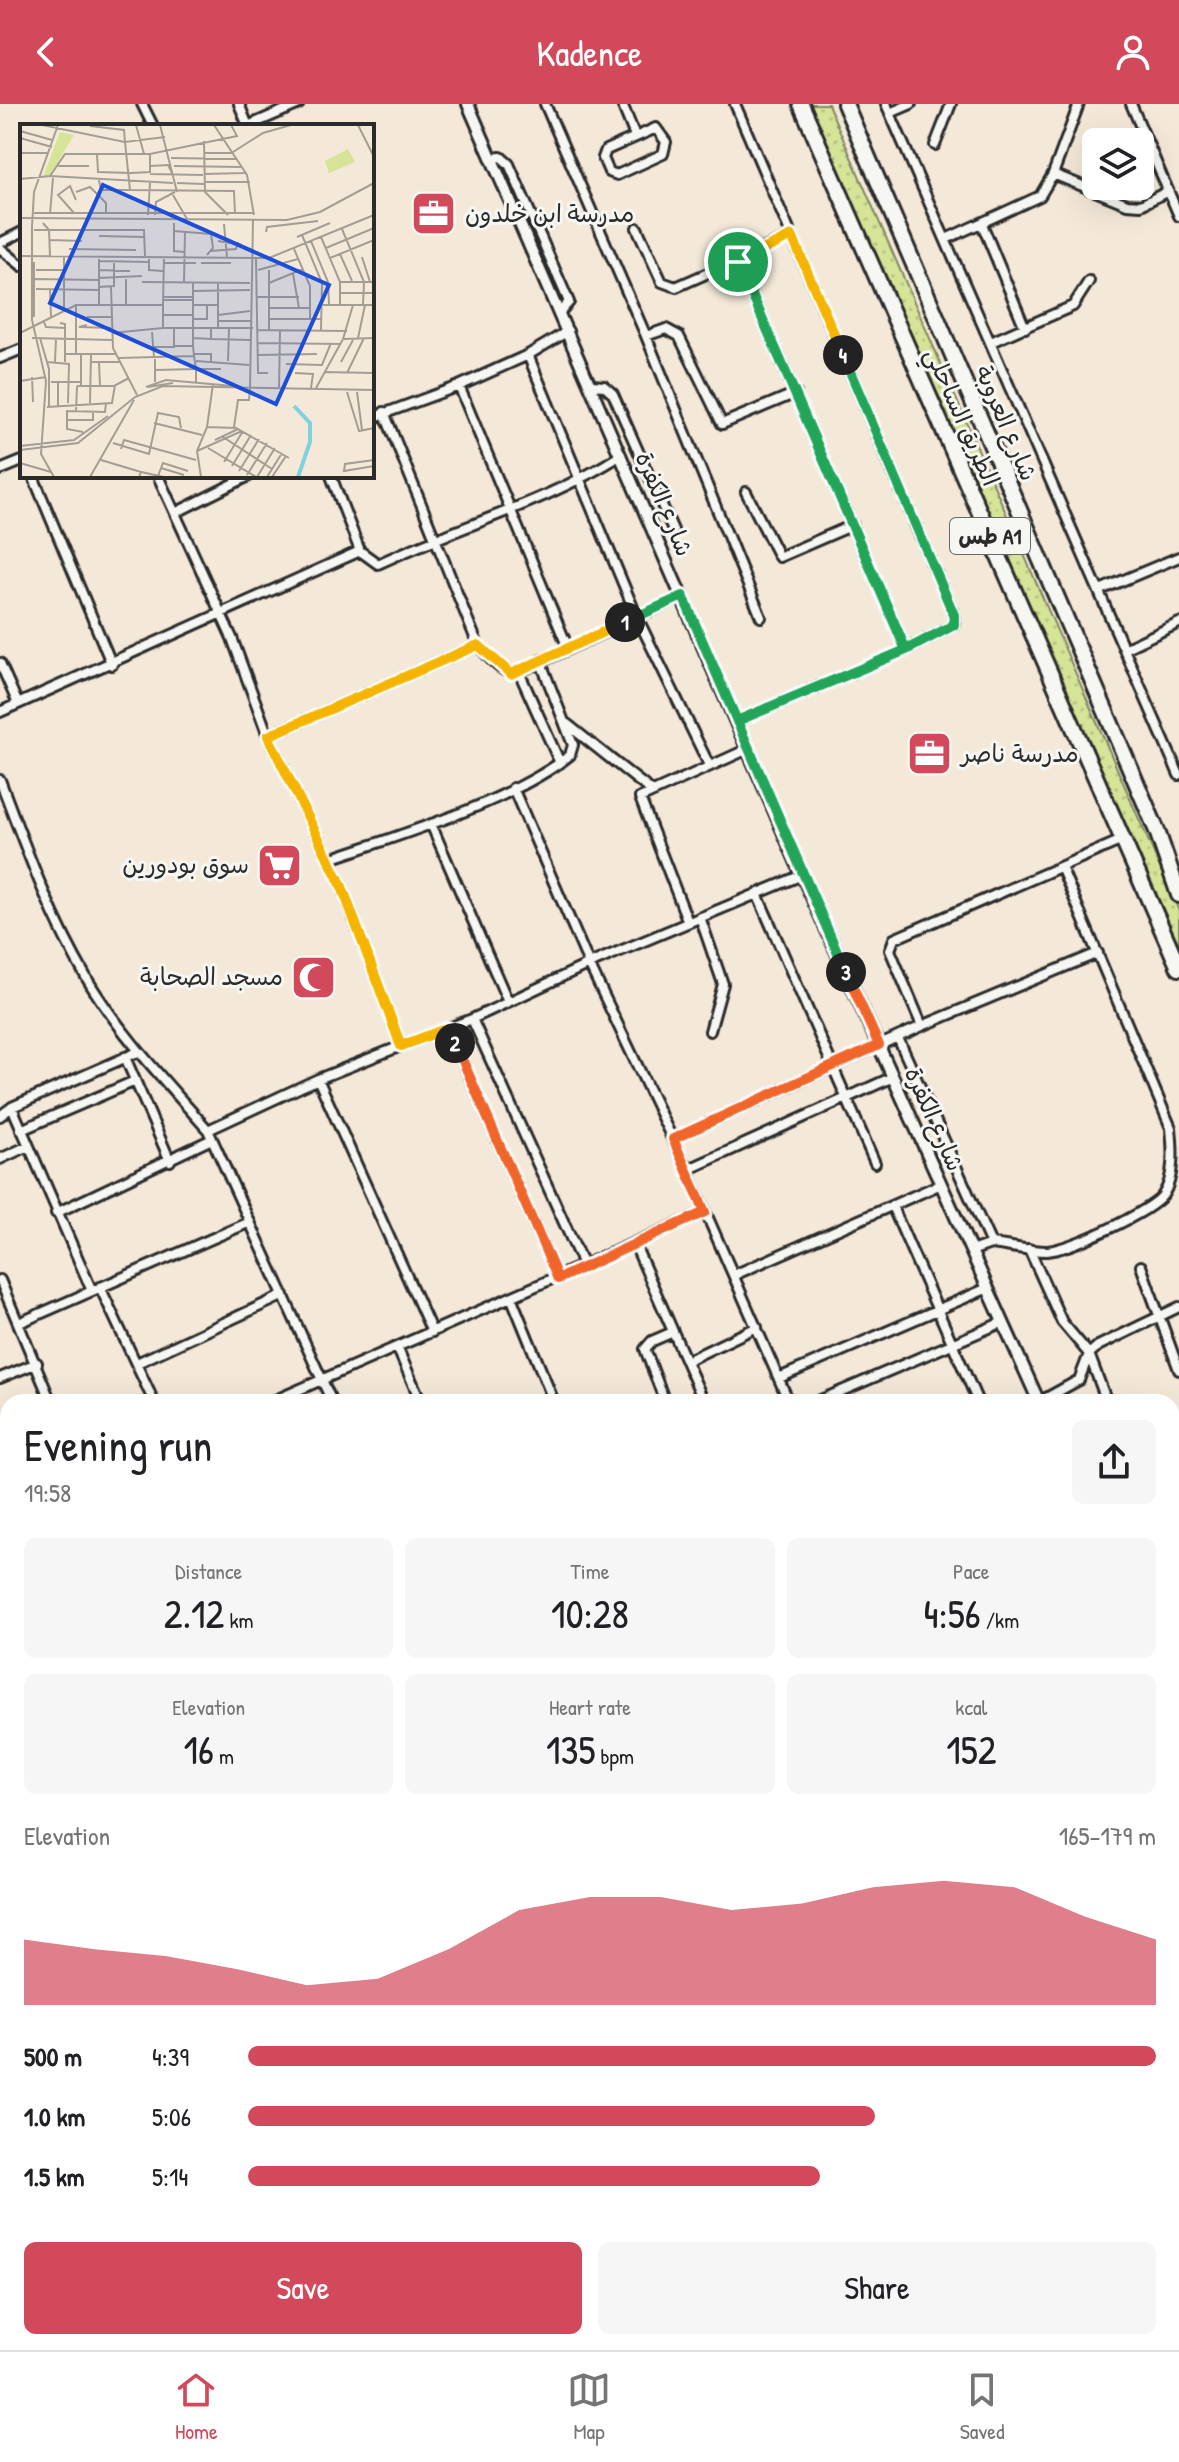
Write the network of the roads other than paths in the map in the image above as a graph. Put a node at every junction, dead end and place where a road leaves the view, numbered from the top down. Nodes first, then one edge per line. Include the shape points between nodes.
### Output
1 (142, 104) edge
2 (239, 104) edge
3 (299, 104) edge
4 (468, 104) edge
5 (545, 104) edge
6 (622, 104) edge
7 (735, 104) edge
8 (801, 104) edge
9 (845, 104) edge
10 (911, 104) edge
11 (951, 104) edge
12 (1079, 104) edge
13 (1131, 104) edge
14 (888, 108) edge
15 (152, 124) edge
16 (247, 124) edge
17 (253, 124) edge
18 (635, 136) junction
19 (935, 145) dead end
20 (1053, 174) junction
21 (1168, 191) junction
22 (1179, 216) edge
23 (982, 224) junction
24 (637, 228) dead end
25 (20, 233) edge
26 (792, 236) junction
27 (946, 239) junction
28 (0, 245) edge
29 (738, 262) junction
30 (20, 264) edge
31 (1089, 281) dead end
32 (1025, 328) junction
33 (568, 331) junction
34 (646, 336) junction
35 (991, 342) junction
36 (20, 350) edge
37 (528, 355) junction
38 (0, 358) edge
39 (592, 385) junction
40 (459, 386) junction
41 (796, 393) junction
42 (384, 412) junction
43 (374, 417) edge
44 (621, 455) junction
45 (20, 462) edge
46 (0, 470) edge
47 (34, 478) edge
48 (159, 478) edge
49 (245, 478) edge
50 (332, 478) edge
51 (580, 482) junction
52 (746, 492) dead end
53 (511, 508) junction
54 (175, 513) junction
55 (853, 525) junction
56 (673, 530) dead end
57 (436, 537) junction
58 (360, 551) junction
59 (1179, 557) edge
60 (1100, 590) junction
61 (683, 596) junction
62 (222, 615) junction
63 (637, 617) junction
64 (761, 617) dead end
65 (1179, 623) edge
66 (478, 645) junction
67 (568, 648) junction
68 (1126, 648) junction
69 (906, 650) junction
70 (540, 660) junction
71 (0, 663) edge
72 (112, 665) junction
73 (519, 672) junction
74 (18, 704) junction
75 (0, 712) edge
76 (737, 721) junction
77 (566, 724) junction
78 (268, 736) junction
79 (748, 749) junction
80 (560, 763) junction
81 (709, 765) junction
82 (1179, 775) edge
83 (0, 780) edge
84 (513, 788) junction
85 (650, 790) junction
86 (431, 824) junction
87 (1122, 840) junction
88 (330, 859) junction
89 (1061, 867) junction
90 (802, 875) junction
91 (1179, 895) edge
92 (758, 896) junction
93 (700, 917) junction
94 (688, 922) junction
95 (1098, 953) junction
96 (589, 964) junction
97 (1179, 968) edge
98 (508, 1002) junction
99 (472, 1019) junction
100 (922, 1026) junction
101 (448, 1028) junction
102 (710, 1031) dead end
103 (898, 1038) junction
104 (879, 1045) junction
105 (401, 1046) junction
106 (138, 1052) junction
107 (125, 1057) junction
108 (833, 1067) junction
109 (893, 1077) junction
110 (318, 1079) junction
111 (135, 1081) junction
112 (847, 1098) junction
113 (12, 1107) junction
114 (0, 1116) edge
115 (21, 1130) junction
116 (210, 1134) junction
117 (673, 1139) junction
118 (28, 1146) junction
119 (1176, 1149) edge
120 (0, 1159) edge
121 (170, 1161) junction
122 (875, 1163) dead end
123 (687, 1170) junction
124 (941, 1184) junction
125 (892, 1206) junction
126 (705, 1212) junction
127 (56, 1213) junction
128 (250, 1222) junction
129 (991, 1244) junction
130 (635, 1245) junction
131 (1029, 1249) junction
132 (971, 1251) junction
133 (1141, 1266) dead end
134 (584, 1267) junction
135 (734, 1275) junction
136 (558, 1279) junction
137 (0, 1280) edge
138 (988, 1288) junction
139 (96, 1289) junction
140 (2, 1290) edge
141 (284, 1295) junction
142 (512, 1299) junction
143 (1179, 1307) edge
144 (937, 1311) junction
145 (1159, 1315) junction
146 (1003, 1322) junction
147 (19, 1323) junction
148 (757, 1327) junction
149 (432, 1332) junction
150 (673, 1332) junction
151 (952, 1344) junction
152 (397, 1347) junction
153 (1089, 1354) junction
154 (686, 1361) junction
155 (37, 1363) junction
156 (137, 1363) junction
157 (1179, 1370) edge
158 (0, 1378) edge
159 (779, 1378) junction
160 (322, 1379) junction
161 (48, 1394) edge
162 (151, 1394) edge
163 (289, 1394) edge
164 (329, 1394) edge
165 (418, 1394) edge
166 (551, 1394) edge
167 (662, 1394) edge
168 (700, 1394) edge
169 (786, 1394) edge
170 (835, 1394) edge
171 (974, 1394) edge
172 (1035, 1394) edge
173 (1054, 1394) edge
174 (1104, 1394) edge

1 - 15 street
2 - 16 street
3 - 17 street
4 - 33 street, شارع الكفرة
5 - 34 street
6 - 18 street
7 - 26 street
8 - 87 main road, الطريق الساحلي / طس A1
9 - 91 main road, شارع العروبة / طس A1 via 1157,831
10 - 14 street
11 - 19 street
12 - 20 street
13 - 21 street
14 - 27 street
18 - 18 street via 658,129 665,152 611,174 604,152
20 - 21 street via 1127,204 1141,205
20 - 23 street via 1032,202
21 - 22 street
23 - 27 street
23 - 32 street
24 - 29 street via 668,286
25 - 28 street
26 - 29 street
26 - 69 street via 954,615 950,630
27 - 35 street
28 - 30 street
29 - 41 street
31 - 32 street via 1073,306
32 - 35 street
33 - 37 street
33 - 39 street, شارع الكفرة
34 - 41 street via 666,329 679,336 722,424
34 - 64 street
35 - 60 street
36 - 38 street
37 - 40 street
37 - 51 street
39 - 44 street, شارع الكفرة
39 - 56 street via 613,394
40 - 42 street
40 - 53 street
41 - 55 street
42 - 43 street
42 - 57 street
44 - 51 street
44 - 61 street, شارع الكفرة
45 - 46 street
47 - 72 street
48 - 54 street
49 - 54 street
50 - 58 street
51 - 53 street
51 - 63 street
52 - 55 street via 779,557
53 - 57 street
53 - 67 street
54 - 62 street
55 - 69 street
57 - 58 street via 378,564
57 - 66 street
58 - 62 street
59 - 60 street
60 - 68 street
61 - 63 street
61 - 76 street, شارع الكفرة
62 - 72 street
62 - 78 street
63 - 67 street
63 - 81 street
65 - 68 street
66 - 73 street via 502,669
66 - 78 street
67 - 70 street
68 - 82 street
69 - 76 street
70 - 73 street
70 - 77 street
71 - 74 street
72 - 74 street
73 - 80 street
74 - 75 street
76 - 79 street, شارع الكفرة
77 - 80 street via 573,751
77 - 85 street
78 - 88 street
79 - 81 street
79 - 90 street, شارع الكفرة
80 - 84 street
81 - 85 street
83 - 106 street via 70,947
84 - 86 street
84 - 96 street
85 - 94 street via 640,798 641,805
86 - 88 street
86 - 98 street
87 - 89 street
87 - 97 main road, الطريق الساحلي / طس A1
88 - 105 street
89 - 95 street
89 - 100 street via 894,939 890,950
90 - 92 street
90 - 104 street, شارع الكفرة
92 - 93 street
92 - 108 street
93 - 94 street
93 - 102 street via 723,984
94 - 96 street
95 - 100 street
95 - 119 street via 1158,1092
96 - 98 street
96 - 117 street
98 - 99 street
99 - 101 street
99 - 134 street
100 - 103 street
101 - 105 street
101 - 136 street
103 - 104 street
103 - 129 street
104 - 108 street
104 - 109 street, شارع الكفرة
105 - 110 street
106 - 107 street
106 - 116 street
107 - 111 street
107 - 113 street
108 - 112 street
108 - 117 street
109 - 112 street
109 - 124 street, شارع الكفرة
110 - 116 street
110 - 149 street
111 - 115 street
111 - 121 street
112 - 122 street
112 - 123 street
113 - 114 street
113 - 115 street
115 - 118 street
116 - 121 street
116 - 128 street
117 - 123 street
118 - 120 street
118 - 127 street
119 - 131 street via 1163,1194 1151,1206 1063,1248
121 - 127 street
123 - 126 street
124 - 125 street
124 - 132 street, شارع الكفرة
125 - 135 street
125 - 144 street
126 - 130 street
126 - 135 street
127 - 139 street
128 - 139 street
128 - 141 street
129 - 131 street
129 - 132 street
130 - 134 street
130 - 150 street
131 - 153 street via 1062,1322
132 - 138 street, شارع الكفرة
133 - 145 street
134 - 136 street
135 - 148 street
136 - 142 street
137 - 140 street
138 - 144 street
138 - 146 street, شارع الكفرة
139 - 147 street
139 - 156 street
140 - 147 street
141 - 156 street
141 - 160 street
142 - 149 street
142 - 166 street
143 - 145 street
144 - 151 street
144 - 159 street
145 - 153 street
145 - 157 street
146 - 151 street
146 - 172 street, شارع الكفرة
147 - 155 street
148 - 154 street
148 - 159 street
149 - 152 street
150 - 154 street
150 - 167 street via 645,1349
151 - 170 street
151 - 171 street
152 - 160 street
152 - 165 street
153 - 173 street via 1079,1380
153 - 174 street
154 - 168 street
155 - 158 street
155 - 161 street
156 - 162 street
159 - 169 street
160 - 163 street
160 - 164 street

